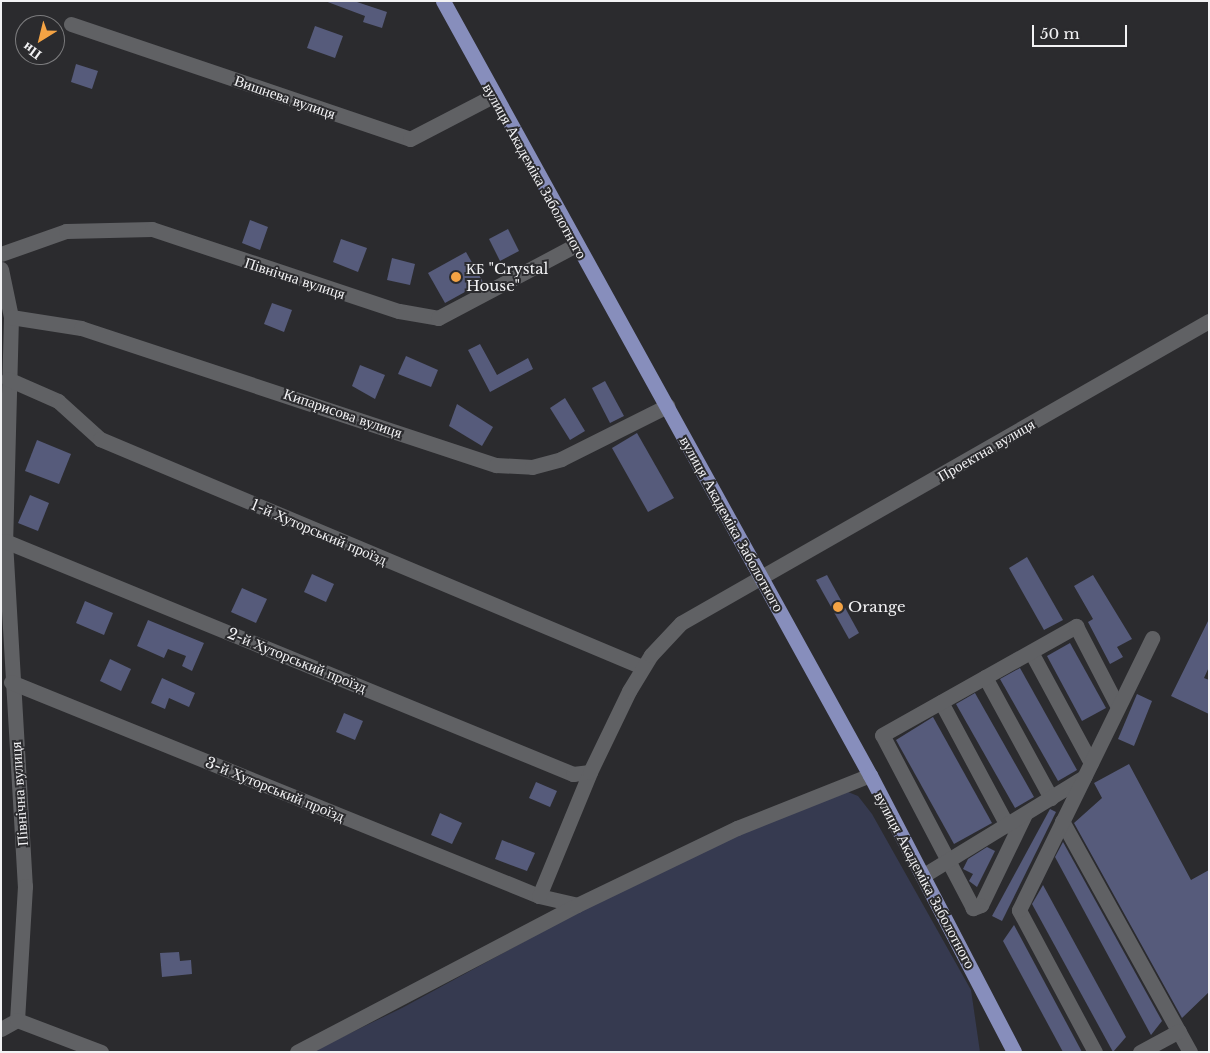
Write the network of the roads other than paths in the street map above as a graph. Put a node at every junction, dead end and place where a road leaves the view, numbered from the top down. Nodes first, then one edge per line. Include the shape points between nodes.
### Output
1 (443, 1) edge
2 (71, 24) dead end
3 (493, 96) junction
4 (576, 245) junction
5 (1, 254) edge
6 (1, 269) edge
7 (11, 317) junction
8 (1209, 321) edge
9 (8, 379) junction
10 (667, 406) junction
11 (5, 541) junction
12 (761, 577) junction
13 (1152, 638) dead end
14 (1031, 652) junction
15 (642, 667) junction
16 (985, 677) junction
17 (11, 682) junction
18 (941, 702) junction
19 (1118, 707) junction
20 (1088, 770) junction
21 (590, 772) junction
22 (870, 775) junction
23 (1051, 798) junction
24 (1025, 814) junction
25 (1062, 821) junction
26 (1007, 825) junction
27 (948, 860) junction
28 (924, 875) junction
29 (539, 896) junction
30 (577, 905) junction
31 (17, 1020) junction
32 (1, 1029) edge
33 (1178, 1031) junction
34 (101, 1052) edge
35 (297, 1052) edge
36 (1014, 1052) edge
37 (1095, 1052) edge
38 (1140, 1052) edge
39 (1190, 1052) edge

1 - 3 main road, вулиця Академіка Заболотного
2 - 3 street, Вишнева вулиця via 410,139
3 - 4 main road, вулиця Академіка Заболотного
4 - 5 street, Північна вулиця via 438,318 399,311 152,229 66,231
4 - 10 main road, вулиця Академіка Заболотного
6 - 7 street, Північна вулиця
7 - 9 street, Північна вулиця
7 - 10 street, Кипарисова вулиця via 81,328 496,465 532,467 561,459
8 - 12 street, Проектна вулиця
9 - 11 street, Північна вулиця
9 - 15 street, 1-й Хуторський проїзд via 58,401 100,439
10 - 12 main road, вулиця Академіка Заболотного
11 - 17 street, Північна вулиця
11 - 21 street, 2-й Хуторський проїзд via 573,774
12 - 15 street, Проектна вулиця via 681,623
12 - 22 main road, вулиця Академіка Заболотного
13 - 19 street
14 - 16 street
14 - 19 street via 1076,626
14 - 20 street
15 - 21 street, Проектна вулиця
16 - 18 street
16 - 23 street
17 - 29 street, 3-й Хуторський проїзд
17 - 31 street, Північна вулиця via 25,886
18 - 26 street
18 - 27 street via 882,735
19 - 20 street
20 - 23 street
20 - 25 street
21 - 29 street, Проектна вулиця
22 - 28 main road, вулиця Академіка Заболотного
22 - 30 street via 737,828
23 - 24 street
24 - 26 street
24 - 27 street via 978,908 972,906
25 - 33 street
25 - 37 street via 1019,910
26 - 27 street
27 - 28 street
28 - 36 main road, вулиця Академіка Заболотного
29 - 30 street, 3-й Хуторський проїзд
30 - 35 street
31 - 32 street
31 - 34 street
33 - 38 street
33 - 39 street

